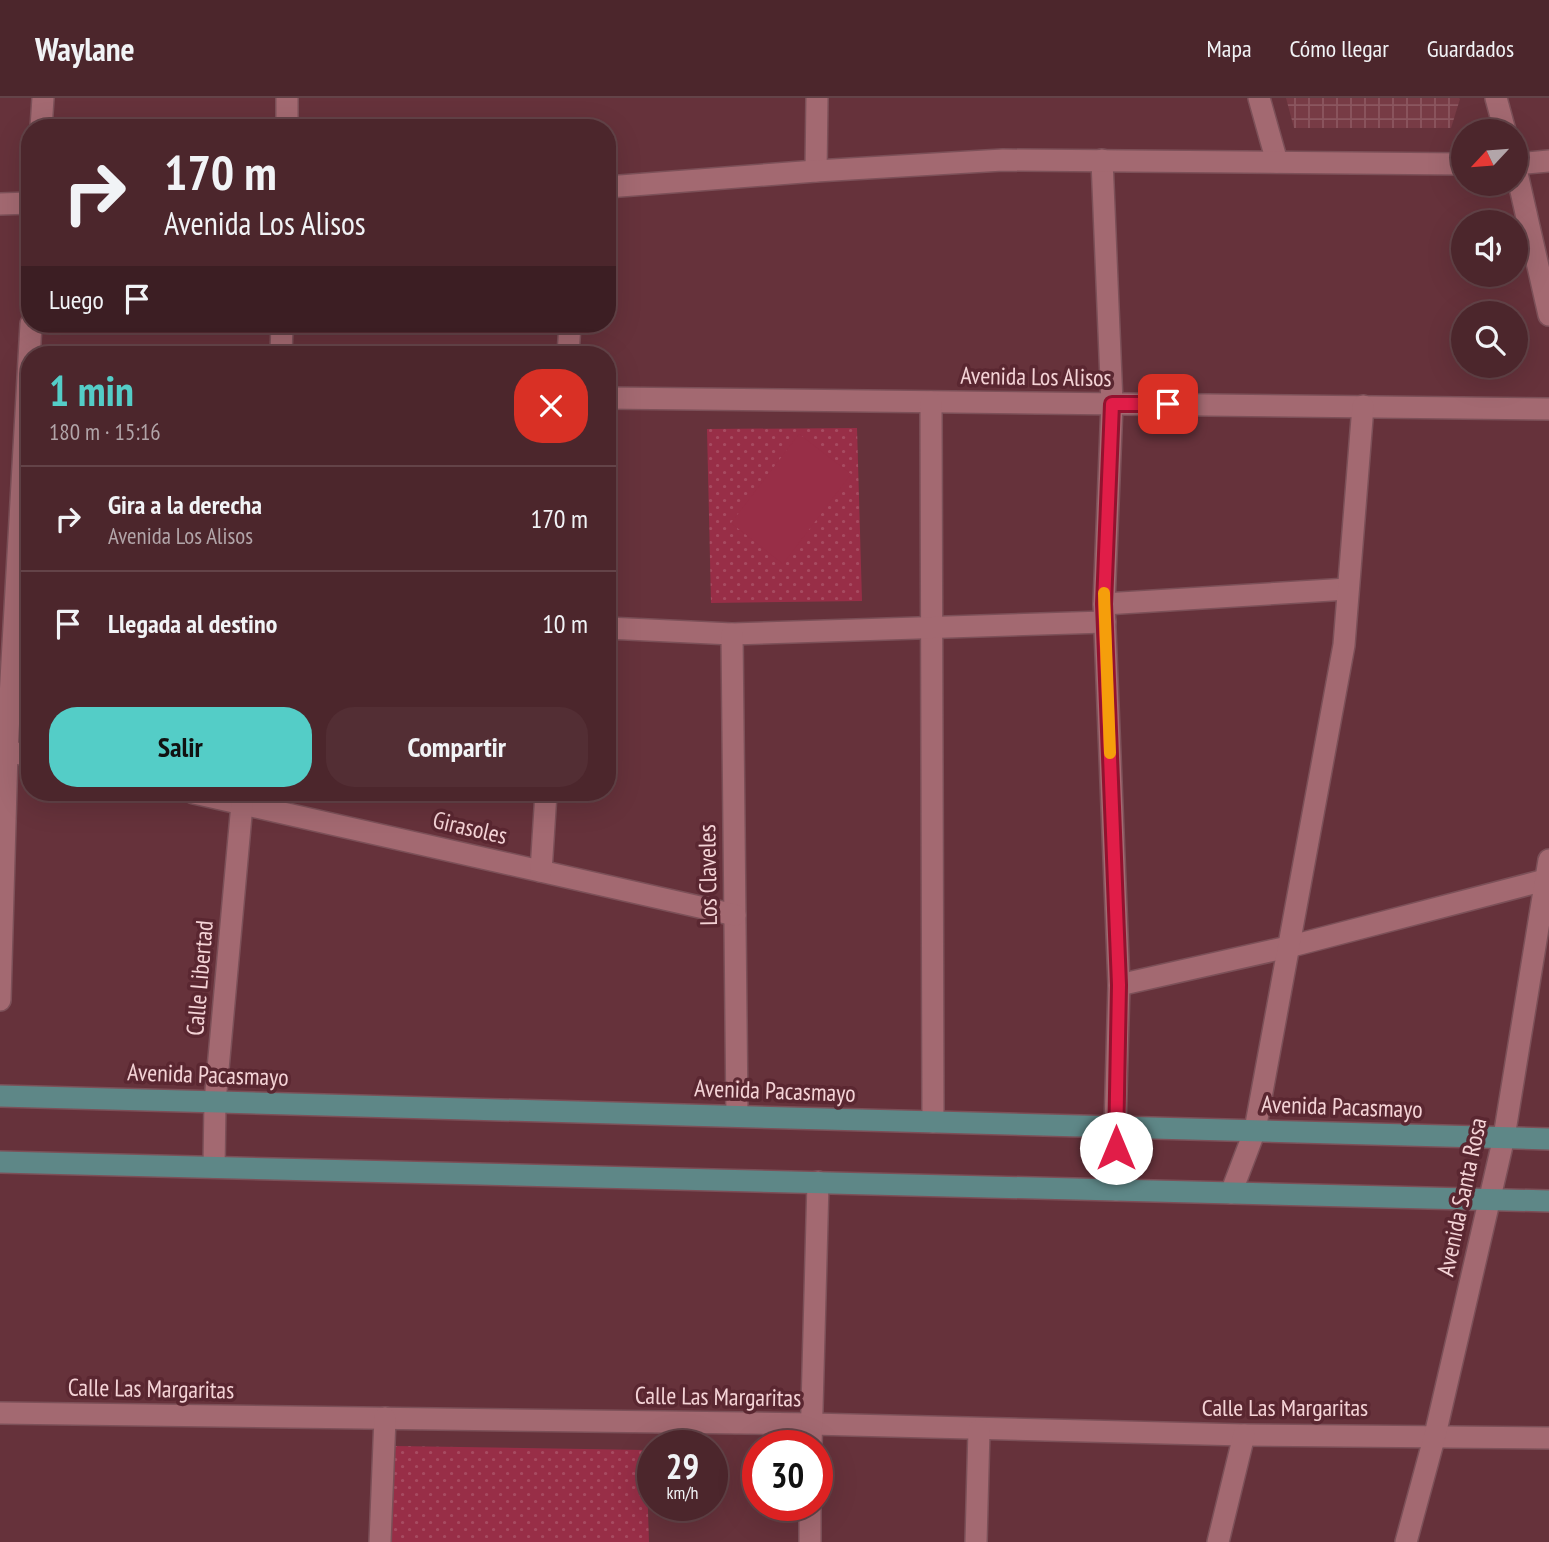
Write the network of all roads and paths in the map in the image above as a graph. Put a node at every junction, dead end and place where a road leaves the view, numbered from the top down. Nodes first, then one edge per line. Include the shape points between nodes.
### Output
1 (43, 98) edge
2 (287, 98) edge
3 (817, 98) edge
4 (1259, 98) edge
5 (1496, 98) edge
6 (42, 119) edge
7 (287, 119) edge
8 (1502, 119) edge
9 (1102, 160) junction
10 (1549, 161) edge
11 (1277, 162) junction
12 (1451, 164) edge
13 (1528, 164) edge
14 (816, 171) junction
15 (616, 186) edge
16 (1523, 196) edge
17 (21, 203) edge
18 (0, 204) edge
19 (1549, 315) edge
20 (616, 398) edge
21 (931, 402) junction
22 (1112, 404) junction
23 (1363, 407) junction
24 (1549, 409) edge
25 (21, 484) edge
26 (1348, 589) junction
27 (1104, 613) junction
28 (932, 627) junction
29 (616, 628) edge
30 (732, 634) junction
31 (6, 751) junction
32 (21, 754) edge
33 (243, 801) edge
34 (255, 801) edge
35 (545, 801) edge
36 (541, 871) junction
37 (1548, 872) edge
38 (735, 915) junction
39 (1288, 947) junction
40 (1119, 985) junction
41 (0, 1000) edge
42 (0, 1096) edge
43 (215, 1102) junction
44 (737, 1116) junction
45 (933, 1122) junction
46 (1115, 1127) junction
47 (1255, 1130) junction
48 (1504, 1137) junction
49 (1549, 1139) edge
50 (0, 1162) edge
51 (214, 1167) junction
52 (818, 1182) junction
53 (1116, 1190) junction
54 (1231, 1193) junction
55 (1490, 1199) junction
56 (1549, 1201) edge
57 (0, 1413) edge
58 (385, 1418) junction
59 (812, 1424) junction
60 (812, 1430) edge
61 (979, 1430) junction
62 (1244, 1435) junction
63 (1435, 1436) junction
64 (1549, 1438) edge
65 (810, 1521) edge
66 (380, 1542) edge
67 (810, 1542) edge
68 (976, 1542) edge
69 (1218, 1542) edge
70 (1406, 1542) edge

1 - 6 street
2 - 7 street
3 - 14 street
4 - 11 street
5 - 8 street
9 - 11 street
9 - 14 street via 1003,160
9 - 22 street
10 - 13 street
11 - 12 street
14 - 15 street
16 - 19 street
17 - 18 street
20 - 21 street, Avenida Los Alisos
21 - 22 street, Avenida Los Alisos
21 - 28 street
22 - 23 street, Avenida Los Alisos
22 - 27 street
23 - 24 street, Avenida Los Alisos
23 - 26 street
25 - 31 street
26 - 27 street
26 - 39 street via 1343,645
27 - 28 street
27 - 40 street
28 - 30 street
28 - 45 street
29 - 30 street
30 - 38 street, Los Claveles
31 - 32 street
31 - 41 street
33 - 43 street, Calle Libertad
34 - 36 street, Girasoles
35 - 36 street
36 - 38 street, Girasoles
37 - 39 street
37 - 48 street, Avenida Santa Rosa
38 - 44 street, Los Claveles
39 - 40 street
39 - 47 street
40 - 46 street
42 - 43 main road, Avenida Pacasmayo
43 - 44 main road, Avenida Pacasmayo
43 - 51 street, Calle Libertad
44 - 45 main road, Avenida Pacasmayo
45 - 46 main road, Avenida Pacasmayo
46 - 47 main road, Avenida Pacasmayo
46 - 53 street
47 - 48 main road, Avenida Pacasmayo
47 - 54 street
48 - 49 main road, Avenida Pacasmayo
48 - 55 street, Avenida Santa Rosa
50 - 51 main road
51 - 52 main road
52 - 53 main road
52 - 59 street
53 - 54 main road
54 - 55 main road
55 - 56 main road
55 - 63 street, Avenida Santa Rosa
57 - 58 street, Calle Las Margaritas
58 - 59 street, Calle Las Margaritas
58 - 66 street
59 - 60 street
59 - 61 street, Calle Las Margaritas
61 - 62 street, Calle Las Margaritas
61 - 68 street
62 - 63 street, Calle Las Margaritas
62 - 69 street
63 - 64 street, Calle Las Margaritas
63 - 70 street, Avenida Santa Rosa
65 - 67 street

